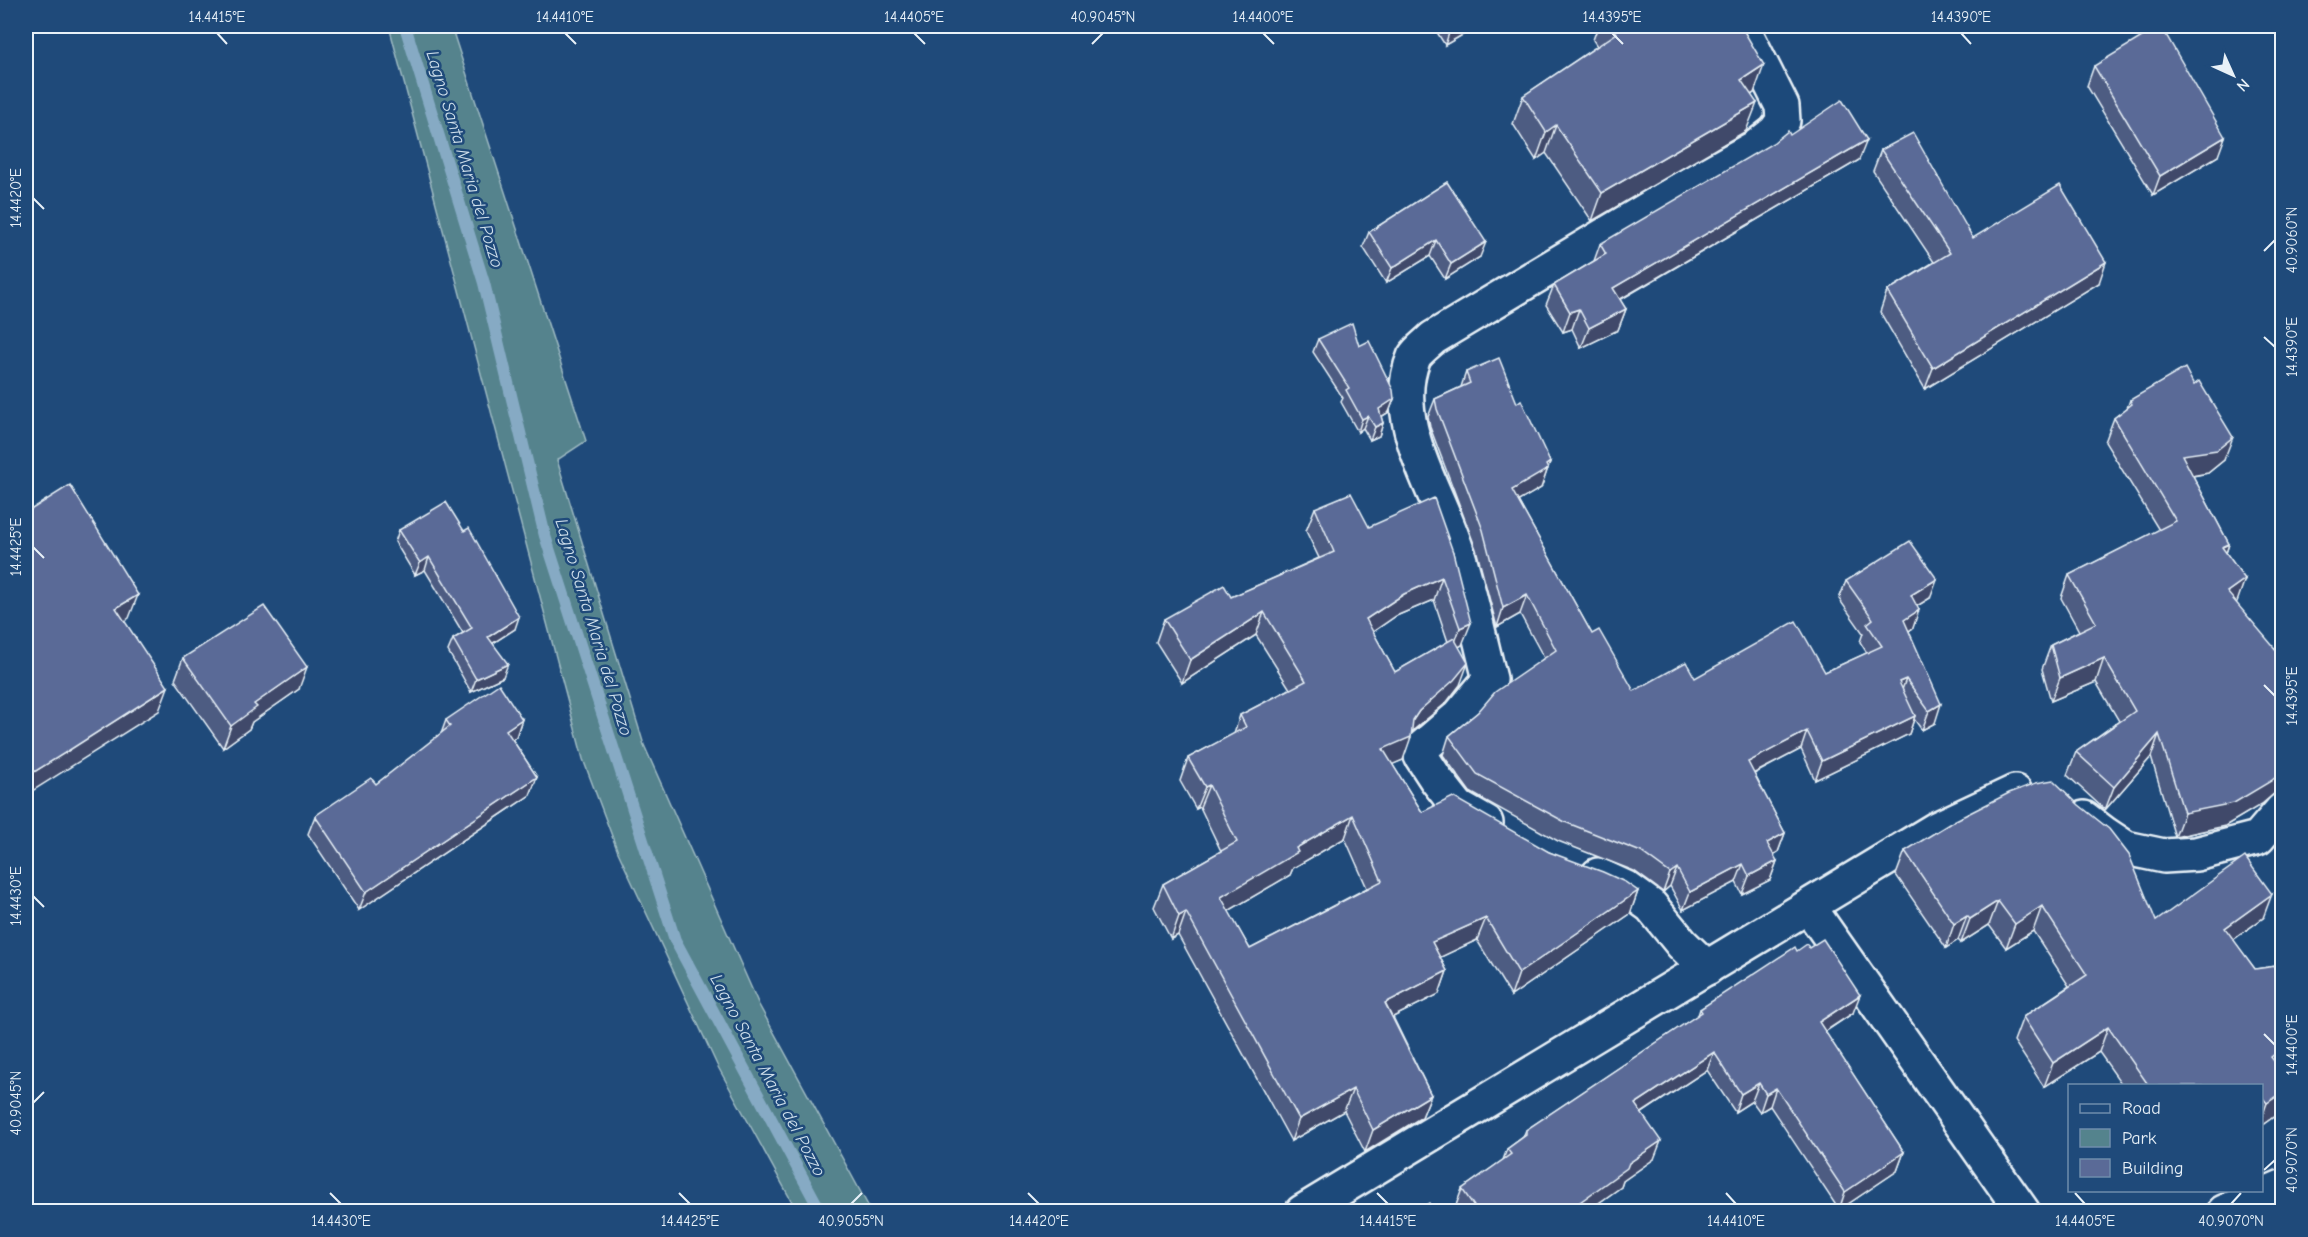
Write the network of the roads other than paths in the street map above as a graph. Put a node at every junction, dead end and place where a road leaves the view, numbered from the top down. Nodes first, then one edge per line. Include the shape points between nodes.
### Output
1 (1742, 26) edge
2 (2283, 810) edge
3 (1509, 835) edge
4 (1571, 865) edge
5 (1809, 907) junction
6 (1707, 968) junction
7 (2283, 1187) edge
8 (1302, 1212) edge
9 (2023, 1212) edge
10 (2224, 1212) edge

1 - 3 street via 1782,106 1783,121 1775,132 1756,147 1433,338 1415,355 1408,380 1408,419 1458,552 1490,679 1459,716 1423,747 1421,756 1458,807
2 - 5 street via 2258,838 2196,854 2164,856 2126,848 2054,791 2034,784 1936,829
4 - 6 street via 1626,888 1650,906
5 - 6 street
5 - 9 street
6 - 8 street
7 - 10 street

